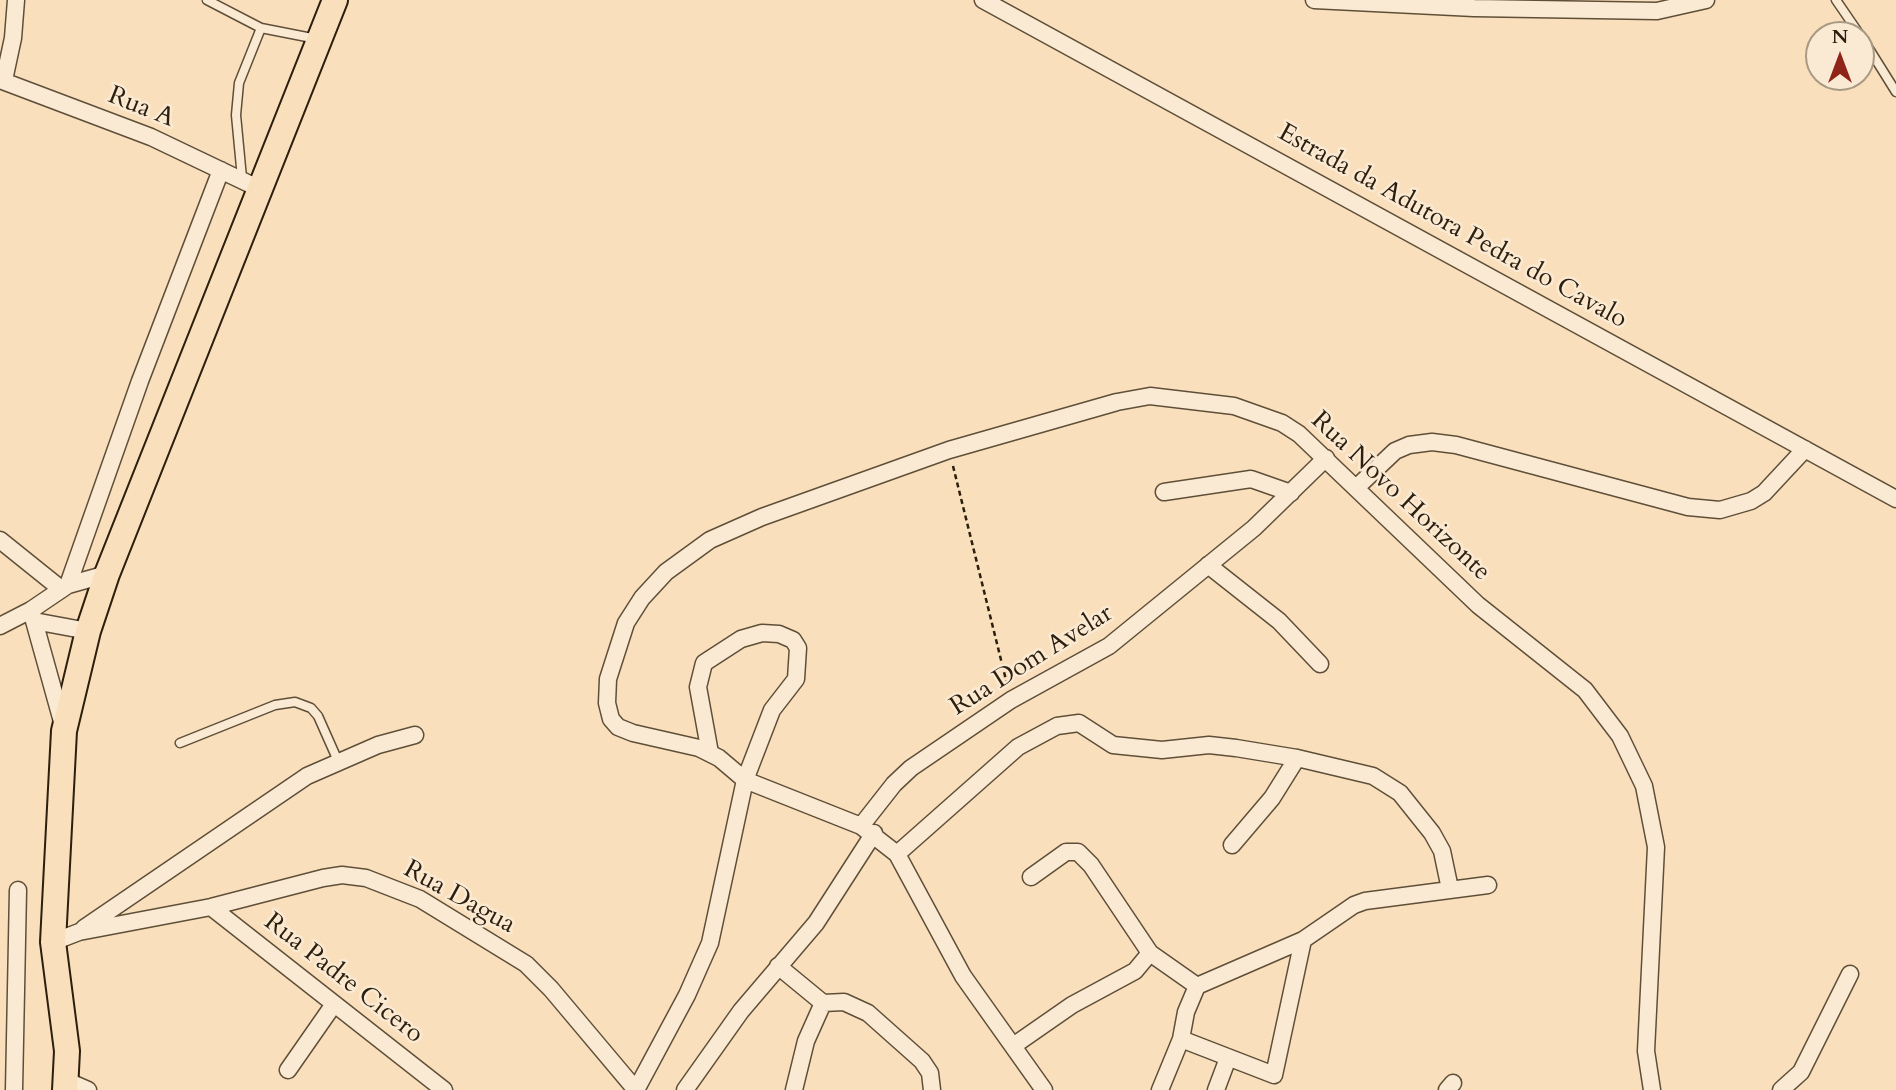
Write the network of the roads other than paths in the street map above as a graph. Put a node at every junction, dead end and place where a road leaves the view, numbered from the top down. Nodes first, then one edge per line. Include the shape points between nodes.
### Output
1 (16, 0) edge
2 (207, 0) edge
3 (335, 0) edge
4 (983, 0) edge
5 (1314, 0) edge
6 (1706, 0) edge
7 (1836, 0) edge
8 (1851, 21) edge
9 (261, 28) junction
10 (320, 40) junction
11 (1875, 58) edge
12 (2, 80) edge
13 (1896, 92) edge
14 (221, 170) junction
15 (251, 184) junction
16 (1805, 449) junction
17 (1326, 458) junction
18 (1357, 487) junction
19 (1164, 492) dead end
20 (1291, 493) junction
21 (1896, 499) edge
22 (0, 540) edge
23 (1208, 565) junction
24 (107, 574) junction
25 (64, 587) junction
26 (33, 616) junction
27 (0, 626) edge
28 (88, 631) junction
29 (1321, 664) dead end
30 (64, 731) junction
31 (415, 735) dead end
32 (180, 743) dead end
33 (710, 753) junction
34 (1297, 758) junction
35 (338, 761) junction
36 (746, 779) junction
37 (867, 829) junction
38 (1232, 845) dead end
39 (897, 854) junction
40 (1031, 877) dead end
41 (1488, 885) dead end
42 (1450, 889) junction
43 (18, 890) dead end
44 (211, 907) junction
45 (79, 932) junction
46 (1303, 940) junction
47 (53, 942) junction
48 (1150, 953) junction
49 (778, 967) junction
50 (1850, 974) dead end
51 (1197, 986) junction
52 (823, 1003) junction
53 (334, 1004) junction
54 (1181, 1039) junction
55 (1013, 1046) junction
56 (1228, 1058) junction
57 (288, 1070) dead end
58 (1274, 1083) edge
59 (65, 1085) edge
60 (14, 1090) edge
61 (88, 1090) edge
62 (444, 1090) edge
63 (636, 1090) edge
64 (685, 1090) edge
65 (794, 1090) edge
66 (932, 1090) edge
67 (1044, 1090) edge
68 (1160, 1090) edge
69 (1216, 1090) edge
70 (1652, 1090) edge
71 (1781, 1090) edge

1 - 12 street via 13,38
2 - 9 lane
3 - 10 main road
4 - 16 street, Estrada da Adutora Pedra do Cavalo
5 - 6 street via 1657,11
7 - 8 lane
9 - 10 lane
9 - 15 lane via 239,83 236,115
10 - 15 main road
11 - 13 lane
12 - 14 street, Rua A via 150,137
14 - 15 street, Rua A
14 - 25 street
15 - 24 main road
16 - 18 street via 1764,493 1720,510 1688,508 1432,442 1395,452
16 - 21 street, Estrada da Adutora Pedra do Cavalo
17 - 18 street, Rua Novo Horizonte
17 - 20 street, Rua Dom Avelar
17 - 33 street, Rua Novo Horizonte via 1299,434 1258,413 1204,400 1150,396 1117,401 949,450 752,520 710,540 690,552 642,598 626,623 613,658 607,703 618,727
18 - 70 street, Rua Novo Horizonte via 1478,605 1585,690 1629,752 1644,786 1656,847 1646,1051
19 - 20 street via 1251,479
20 - 23 street, Rua Dom Avelar
22 - 25 street
23 - 29 street via 1279,621
23 - 37 street, Rua Dom Avelar via 1109,646 1011,700 911,768
24 - 25 street
24 - 28 main road
25 - 26 street
26 - 27 street
26 - 28 street
26 - 30 street
28 - 30 main road
30 - 47 main road
31 - 35 street, Rua Dagua
32 - 35 lane via 275,705 295,702 318,716
33 - 36 street
33 - 36 street via 698,687 704,663 741,639 762,633 793,640 798,648 796,679 772,709
34 - 38 street via 1272,798
34 - 39 street via 1209,745 1125,748 1102,741 1086,725 1070,722 1038,734 999,761
34 - 42 street via 1373,776 1400,793 1438,841
35 - 45 street, Rua Dagua via 297,783
36 - 37 street
36 - 63 street via 710,943
37 - 39 street
37 - 49 street, Rua Dom Avelar via 816,923
39 - 55 street via 946,947
40 - 48 street via 1066,852 1078,852
41 - 42 street
42 - 46 street via 1354,905
43 - 60 street
44 - 45 street, Rua Dagua
44 - 53 street, Rua Padre Cicero
44 - 63 street, Rua Dagua via 342,875 366,878 420,899 539,976
45 - 47 street, Rua Dagua
46 - 51 street
46 - 58 street
47 - 59 main road via 67,1051
48 - 51 street
48 - 55 street via 1135,971 1072,1005
49 - 52 street
49 - 64 street, Rua Dom Avelar
50 - 71 street via 1801,1072
51 - 54 street
52 - 65 street via 806,1041
52 - 66 street via 844,1002 868,1013 922,1061 930,1073
53 - 57 street
53 - 62 street, Rua Padre Cicero
54 - 56 street
54 - 68 street
55 - 67 street
56 - 58 street
56 - 69 street
59 - 61 street

